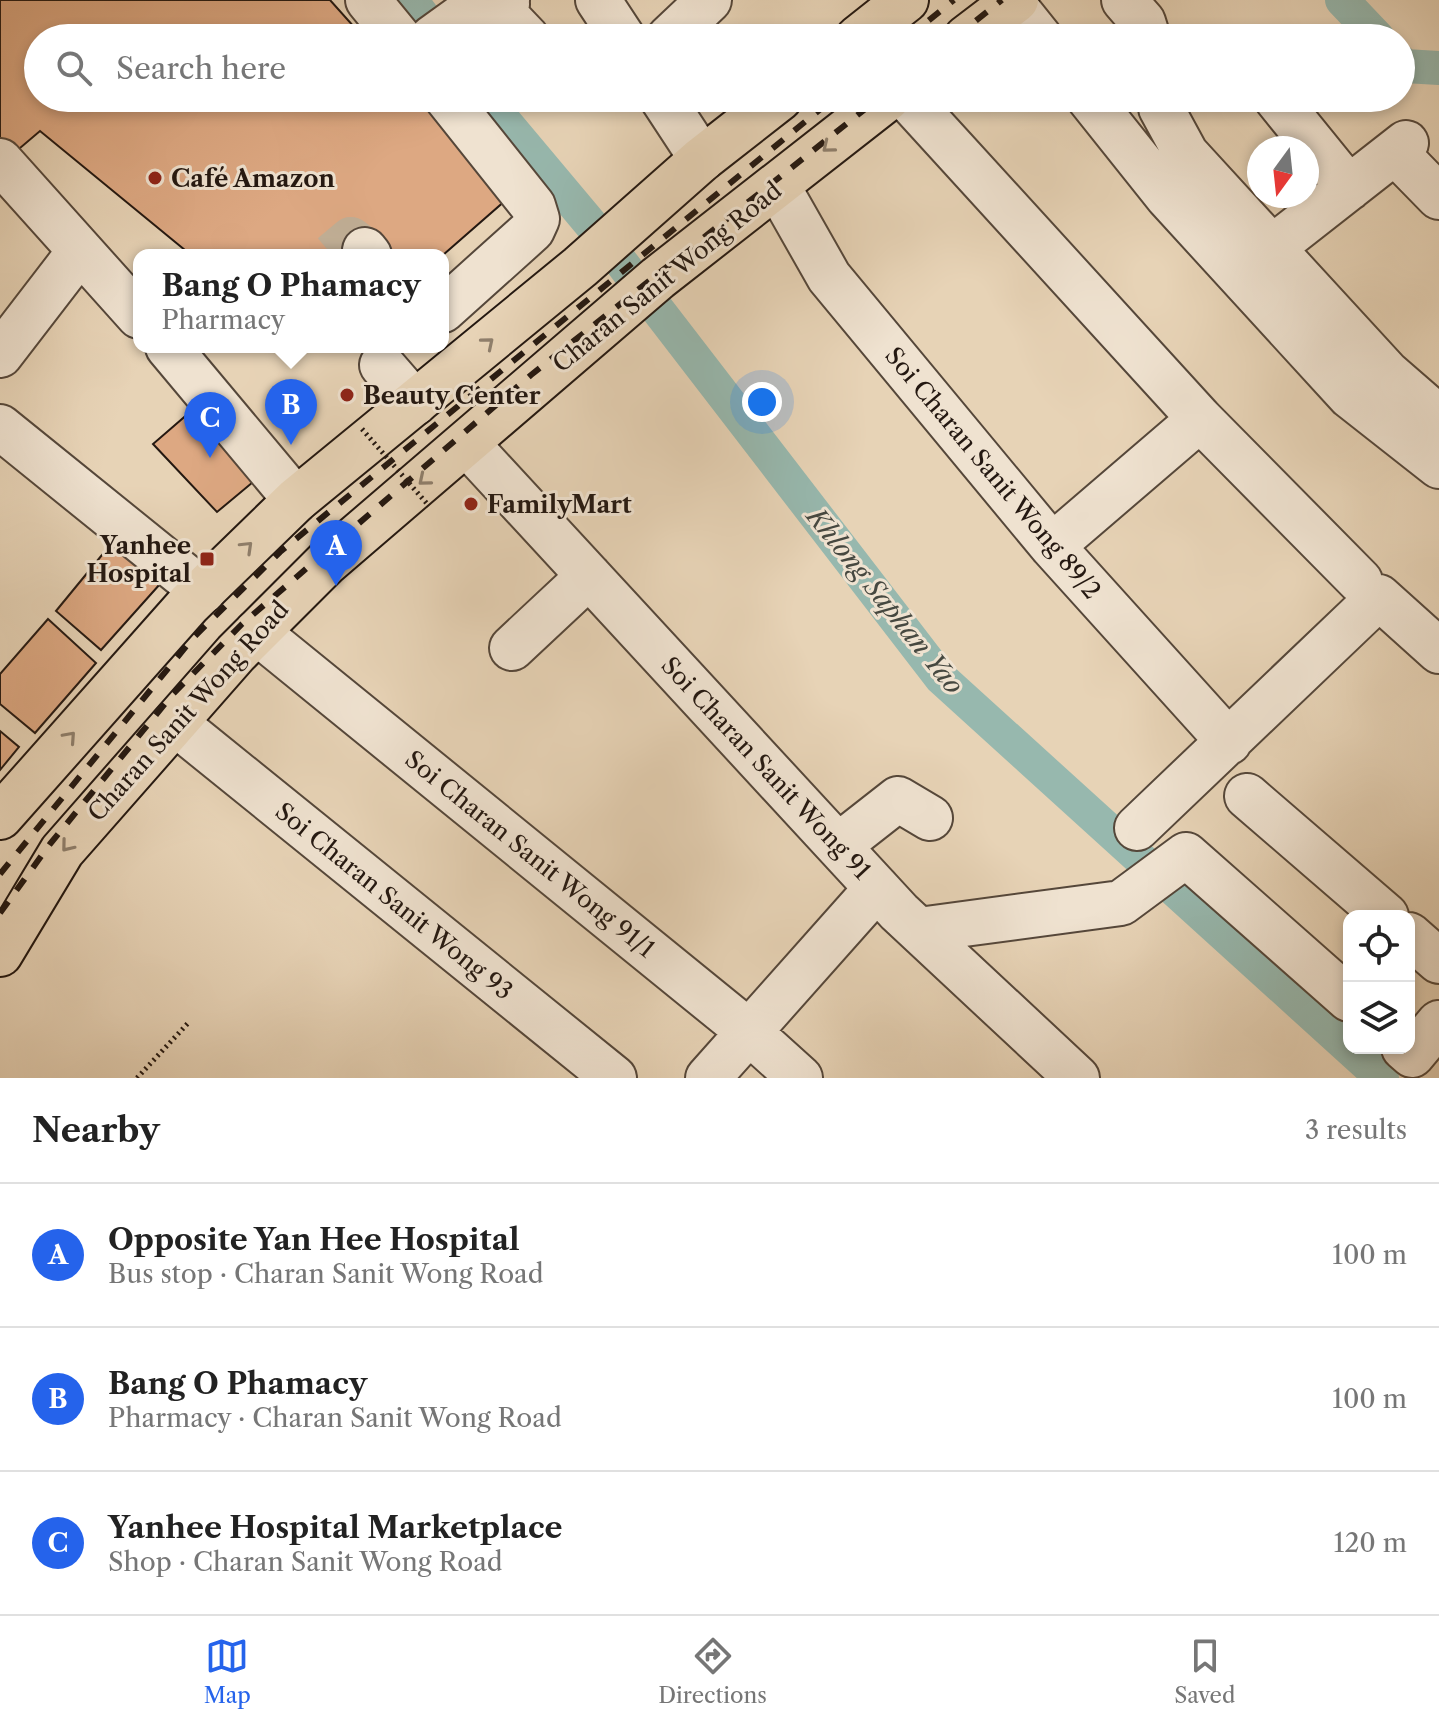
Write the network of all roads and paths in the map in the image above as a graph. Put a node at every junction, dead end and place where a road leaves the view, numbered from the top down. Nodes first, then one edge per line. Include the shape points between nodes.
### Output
1 (368, 0) edge
2 (598, 0) edge
3 (709, 0) edge
4 (1124, 0) edge
5 (1014, 2) edge
6 (514, 14) edge
7 (388, 24) edge
8 (451, 24) edge
9 (614, 24) edge
10 (684, 24) edge
11 (985, 24) edge
12 (1030, 24) edge
13 (1144, 24) edge
14 (458, 112) edge
15 (671, 112) edge
16 (762, 112) edge
17 (871, 112) edge
18 (920, 112) edge
19 (1100, 112) edge
20 (1163, 112) edge
21 (1287, 112) edge
22 (702, 159) junction
23 (0, 161) edge
24 (778, 187) junction
25 (1349, 188) junction
26 (1439, 197) edge
27 (1272, 248) junction
28 (80, 251) junction
29 (449, 305) edge
30 (133, 309) edge
31 (181, 353) edge
32 (383, 353) edge
33 (0, 355) edge
34 (415, 403) junction
35 (1439, 418) edge
36 (1200, 419) junction
37 (0, 427) edge
38 (362, 429) dead end
39 (467, 444) junction
40 (1439, 466) edge
41 (296, 500) junction
42 (429, 506) dead end
43 (1052, 546) junction
44 (589, 576) junction
45 (1360, 581) dead end
46 (203, 591) junction
47 (257, 632) junction
48 (512, 648) dead end
49 (1439, 651) edge
50 (175, 723) junction
51 (1229, 742) junction
52 (1247, 796) dead end
53 (0, 817) edge
54 (930, 818) dead end
55 (1137, 828) dead end
56 (838, 846) junction
57 (877, 888) junction
58 (1379, 910) edge
59 (919, 930) junction
60 (1415, 940) edge
61 (0, 954) edge
62 (1439, 961) edge
63 (1343, 994) edge
64 (190, 1021) dead end
65 (1439, 1023) edge
66 (749, 1032) junction
67 (1415, 1051) edge
68 (137, 1078) edge
69 (614, 1078) edge
70 (708, 1078) edge
71 (800, 1078) edge
72 (1077, 1078) edge

1 - 7 street
2 - 9 street
3 - 10 street
4 - 13 street
5 - 11 main road
5 - 12 street
6 - 8 street via 471,10
14 - 29 street via 533,206 537,219 532,230
15 - 22 street
16 - 22 main road
17 -> 24 main road, Charan Sanit Wong Road
18 - 36 street
19 - 40 street via 1168,197 1350,396
20 - 27 street via 1186,154
21 - 25 street
34 -> 22 main road
23 - 28 street
24 - 39 main road, Charan Sanit Wong Road via 645,290
24 - 43 street, Soi Charan Sanit Wong 89/2 via 829,277
25 - 26 street via 1400,148
25 - 27 street
27 - 35 street via 1387,373
28 - 30 street
28 - 33 street
31 - 41 street
32 - 34 street
34 - 41 main road
36 - 43 street
36 - 45 street
37 - 46 street
38 - 42 path, bridge
39 - 44 street, Soi Charan Sanit Wong 91
39 -> 47 main road, Charan Sanit Wong Road via 326,563
46 -> 41 main road
43 - 51 street, Soi Charan Sanit Wong 89/2
44 - 48 street
44 - 56 street, Soi Charan Sanit Wong 91
53 -> 46 main road
47 - 50 main road, Charan Sanit Wong Road
47 - 66 street, Soi Charan Sanit Wong 91/1
49 - 51 street via 1379,597
50 -> 61 main road, Charan Sanit Wong Road via 62,851
50 - 69 street, Soi Charan Sanit Wong 93
51 - 55 street
52 - 58 street
54 - 56 street via 898,799
56 - 57 street, Soi Charan Sanit Wong 91
57 - 59 street, Soi Charan Sanit Wong 91
57 - 66 street
59 - 63 street via 1121,903 1186,855
59 - 72 street, Soi Charan Sanit Wong 91
60 - 62 street
64 - 68 path
65 - 67 street
66 - 70 street
66 - 71 street, Soi Charan Sanit Wong 91/1

